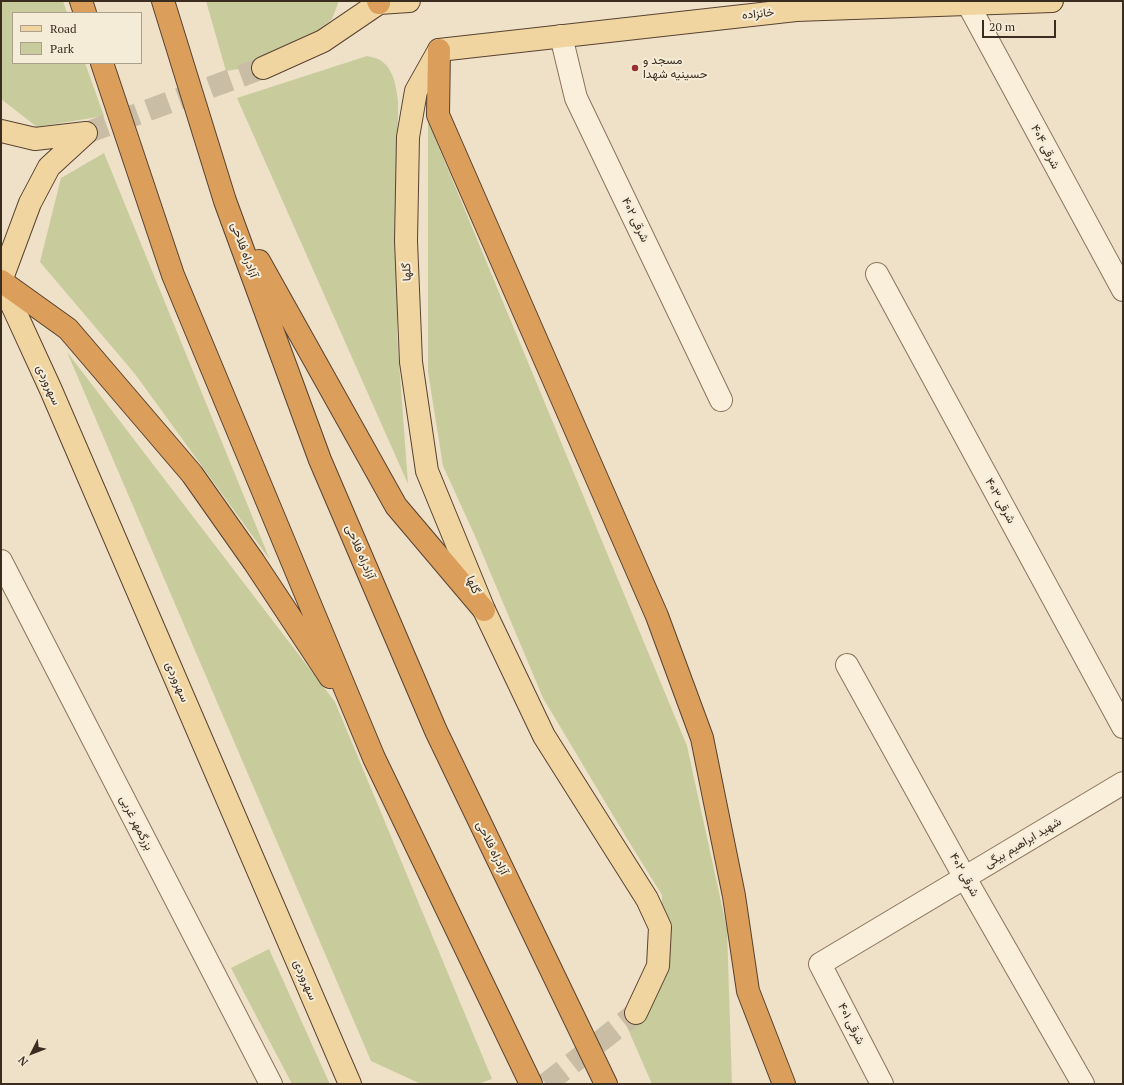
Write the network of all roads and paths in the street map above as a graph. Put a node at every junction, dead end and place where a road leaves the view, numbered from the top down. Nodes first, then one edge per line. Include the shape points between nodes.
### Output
1 (81, 1) edge
2 (163, 1) edge
3 (409, 1) edge
4 (1052, 1) edge
5 (379, 2) edge
6 (968, 4) junction
7 (795, 5) edge
8 (85, 12) edge
9 (560, 36) junction
10 (438, 50) junction
11 (102, 64) edge
12 (263, 68) tunnel mouth
13 (1, 131) edge
14 (225, 201) junction
15 (877, 274) dead end
16 (1, 281) edge
17 (1123, 290) edge
18 (721, 400) dead end
19 (1, 561) edge
20 (484, 610) junction
21 (847, 665) dead end
22 (359, 721) junction
23 (1123, 727) edge
24 (1123, 783) edge
25 (965, 878) junction
26 (820, 964) joint
27 (636, 1013) tunnel mouth
28 (270, 1084) edge
29 (350, 1084) edge
30 (531, 1084) edge
31 (606, 1084) edge
32 (784, 1084) edge
33 (882, 1084) edge
34 (1083, 1084) edge

1 - 8 highway
2 - 14 highway, آزادراه فلاحی
3 - 5 main road
4 - 6 main road, خانزاده
5 - 12 main road via 323,41
6 - 7 main road, خانزاده
6 - 17 street, ۴۰۴ شرقی
7 - 9 main road, خانزاده
9 - 10 main road
9 - 18 street, ۴۰۲ شرقی via 576,98
10 - 20 main road, گلها via 416,91 408,137 406,241 410,362 427,471
10 - 32 highway via 438,115 657,616 702,738 734,896 748,991
11 - 22 highway via 173,275
13 - 16 main road via 35,139 86,133 49,167 30,203
14 - 20 highway via 396,506
14 - 31 highway, آزادراه فلاحی via 320,460 436,731
15 - 23 street, ۴۰۳ شرقی
16 - 22 highway via 68,329 192,474 254,562
16 - 29 main road, سهروردی via 51,390
19 - 28 street, بزرگمهر غربی
20 - 27 main road, گلها via 544,736 647,899 660,927 658,966
21 - 25 street, ۴۰۲ شرقی
22 - 30 highway via 374,758
24 - 25 street, شهید ابراهیم بیگی
25 - 26 street, شهید ابراهیم بیگی
25 - 34 street, ۴۰۲ شرقی
26 - 33 street, ۴۰۱ شرقی

